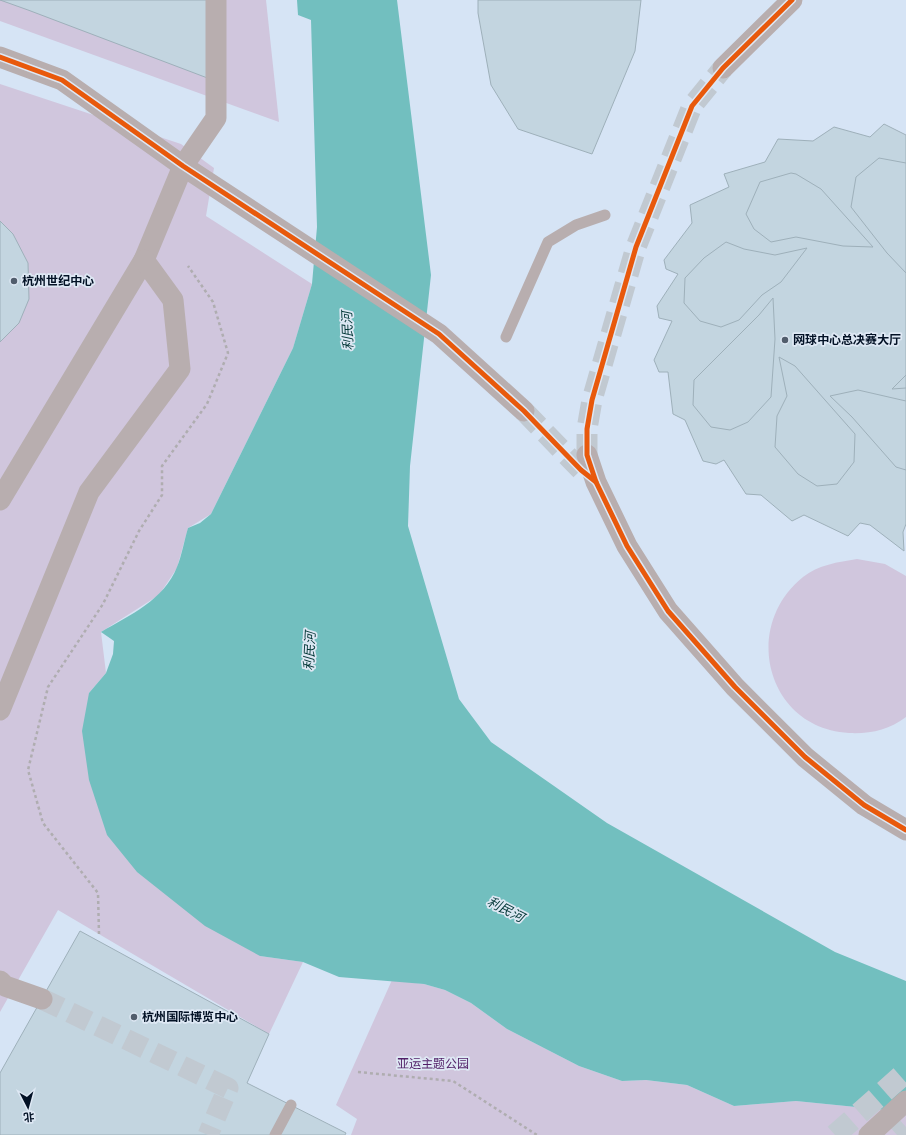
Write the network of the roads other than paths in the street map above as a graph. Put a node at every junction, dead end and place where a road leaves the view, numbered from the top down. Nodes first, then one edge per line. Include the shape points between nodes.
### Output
1 (216, 0) edge
2 (792, 0) edge
3 (0, 57) edge
4 (723, 68) tunnel mouth
5 (183, 166) junction
6 (604, 215) dead end
7 (144, 260) junction
8 (506, 337) dead end
9 (524, 411) tunnel mouth
10 (588, 469) tunnel mouth
11 (0, 500) edge
12 (0, 710) edge
13 (906, 830) edge
14 (0, 981) edge
15 (42, 999) tunnel mouth
16 (906, 1101) edge
17 (291, 1105) dead end
18 (275, 1135) edge
19 (869, 1135) edge

1 - 5 street via 216,118
2 - 4 street
3 - 5 street via 62,80
5 - 7 street
5 - 9 street via 439,334
6 - 8 lane via 576,225 548,242
7 - 11 street
7 - 12 street via 173,300 180,369 89,492
10 - 13 street via 627,546 668,611 730,681 805,756 864,805
14 - 15 street via 5,986
16 - 19 street
17 - 18 lane

